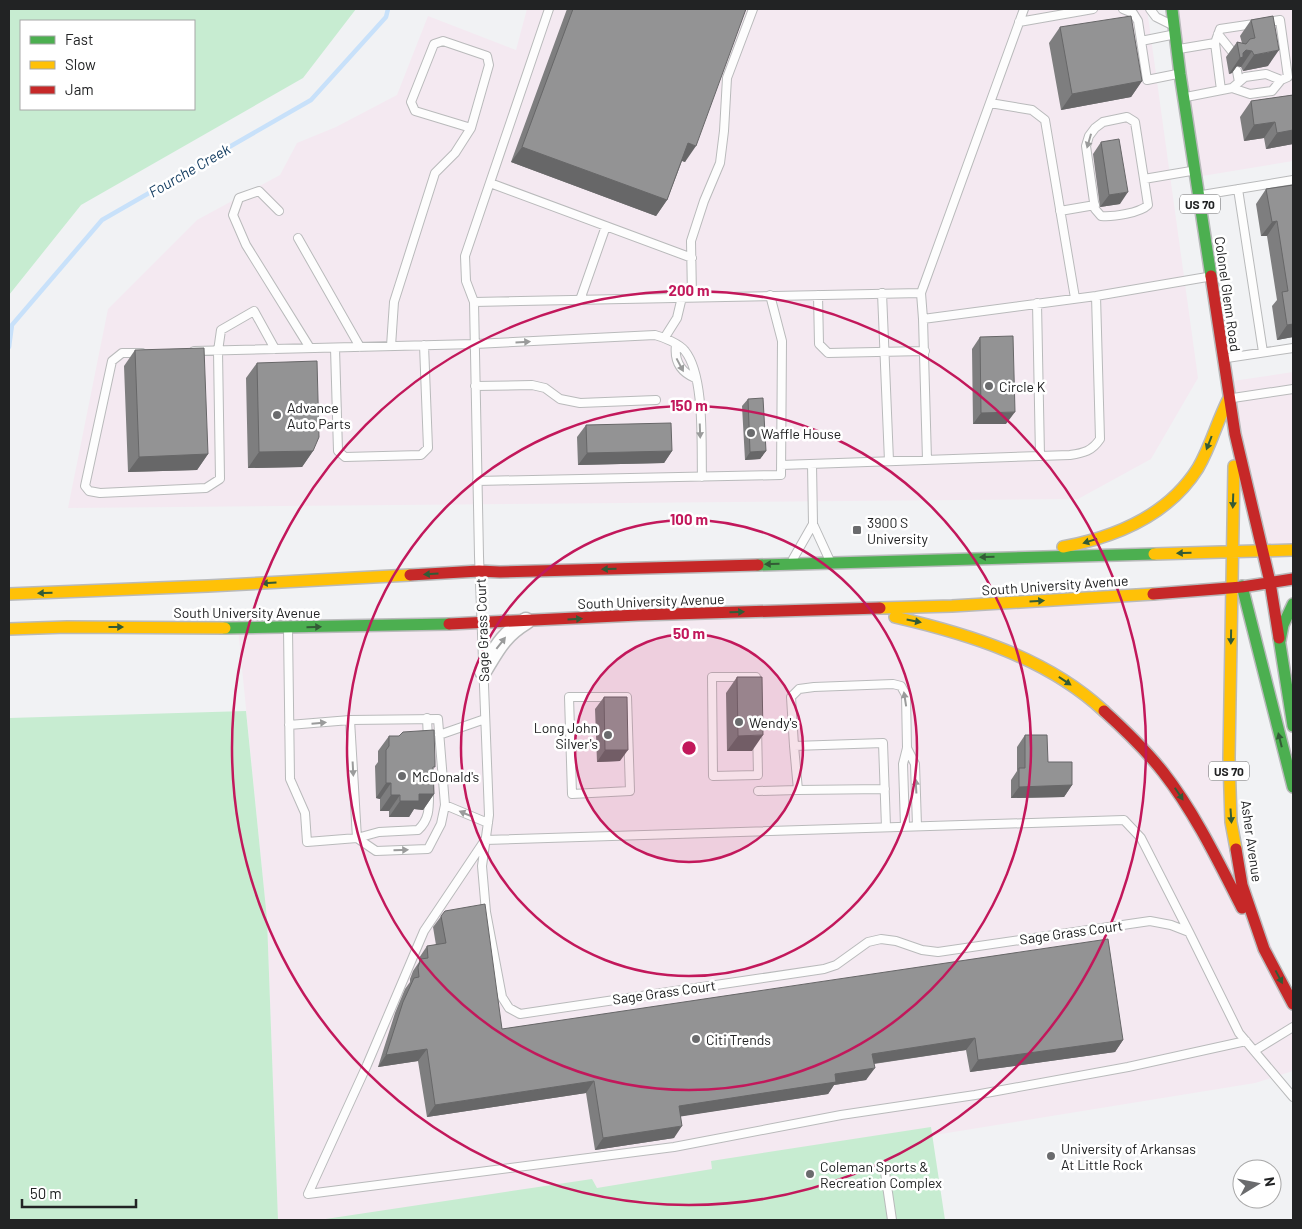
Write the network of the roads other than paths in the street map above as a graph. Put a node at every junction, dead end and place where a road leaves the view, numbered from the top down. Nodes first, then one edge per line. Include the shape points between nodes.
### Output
1 (550, 9) edge
2 (752, 9) edge
3 (1024, 9) edge
4 (1093, 9) edge
5 (1123, 9) edge
6 (1150, 9) edge
7 (1172, 9) edge
8 (1019, 22) junction
9 (1175, 30) junction
10 (1218, 34) junction
11 (1141, 41) junction
12 (1214, 43) junction
13 (1177, 50) junction
14 (1234, 54) dead end
15 (1237, 71) dead end
16 (1180, 74) junction
17 (1281, 80) junction
18 (1236, 85) junction
19 (1221, 90) junction
20 (1184, 98) junction
21 (990, 103) junction
22 (470, 128) junction
23 (1195, 171) junction
24 (1144, 179) junction
25 (1293, 180) edge
26 (490, 183) junction
27 (1238, 189) junction
28 (1198, 196) junction
29 (1095, 205) junction
30 (279, 211) dead end
31 (1060, 211) junction
32 (606, 226) junction
33 (298, 238) dead end
34 (692, 258) junction
35 (1211, 277) junction
36 (921, 293) junction
37 (818, 294) junction
38 (882, 294) junction
39 (770, 295) junction
40 (1096, 296) junction
41 (682, 297) junction
42 (692, 297) junction
43 (1074, 298) junction
44 (580, 300) junction
45 (474, 302) junction
46 (1037, 303) junction
47 (923, 319) junction
48 (665, 337) junction
49 (475, 344) junction
50 (676, 345) junction
51 (391, 346) junction
52 (424, 346) junction
53 (360, 347) junction
54 (310, 348) junction
55 (335, 348) junction
56 (1293, 348) edge
57 (275, 349) junction
58 (189, 351) edge
59 (218, 351) junction
60 (925, 351) junction
61 (151, 352) edge
62 (884, 352) junction
63 (1263, 352) junction
64 (1223, 358) junction
65 (695, 378) junction
66 (475, 386) junction
67 (1293, 389) edge
68 (1229, 398) junction
69 (656, 400) dead end
70 (1235, 434) junction
71 (1040, 456) junction
72 (927, 460) junction
73 (889, 461) junction
74 (812, 464) junction
75 (781, 465) junction
76 (702, 477) junction
77 (477, 480) junction
78 (813, 524) junction
79 (1293, 550) edge
80 (1233, 551) junction
81 (1263, 551) junction
82 (1006, 557) junction
83 (831, 563) junction
84 (791, 564) junction
85 (480, 571) junction
86 (1293, 579) edge
87 (1270, 582) junction
88 (1237, 587) junction
89 (9, 594) edge
90 (1293, 604) edge
91 (814, 610) junction
92 (526, 621) junction
93 (481, 623) junction
94 (288, 627) junction
95 (9, 629) edge
96 (1280, 642) junction
97 (483, 671) junction
98 (569, 697) joint
99 (427, 718) junction
100 (485, 719) junction
101 (350, 720) junction
102 (289, 725) junction
103 (1293, 726) edge
104 (440, 735) junction
105 (794, 746) junction
106 (907, 748) junction
107 (429, 752) edge
108 (713, 776) joint
109 (430, 778) edge
110 (1293, 787) edge
111 (885, 789) junction
112 (798, 790) junction
113 (758, 791) dead end
114 (445, 805) junction
115 (488, 823) junction
116 (905, 826) junction
117 (918, 826) junction
118 (886, 827) junction
119 (357, 838) junction
120 (485, 840) junction
121 (1189, 932) junction
122 (1264, 949) junction
123 (1293, 1004) edge
124 (1293, 1027) edge
125 (1246, 1041) junction
126 (1254, 1051) junction
127 (1293, 1097) edge
128 (885, 1172) dead end
129 (892, 1220) edge

1 - 26 lane, Sage Grass Court
2 - 34 lane via 727,78 720,163 691,242
3 - 8 lane
4 - 8 lane
5 - 11 lane via 1133,13
6 - 9 lane
7 - 9 main road, Colonel Glenn Road / US 70
8 - 21 lane
9 - 11 lane
9 - 13 main road, Colonel Glenn Road / US 70
10 - 12 lane
10 - 14 lane
10 - 17 lane via 1220,29 1280,20 1288,77
11 - 16 lane via 1147,80
12 - 13 lane
12 - 19 lane
13 - 16 main road, Colonel Glenn Road / US 70
15 - 18 lane
16 - 20 main road, Colonel Glenn Road / US 70
17 - 18 lane via 1266,74 1245,77
17 - 18 lane via 1272,90 1250,94
18 - 19 lane
19 - 20 lane
20 - 23 main road, Colonel Glenn Road / US 70
21 - 31 lane via 1032,110 1046,120
21 - 36 lane
22 - 22 lane via 489,65 487,56 443,41 434,44 411,102 415,111
22 - 51 lane via 455,153 435,174 394,302
23 - 24 lane
23 - 28 main road, Colonel Glenn Road / US 70
24 - 29 lane via 1148,204 1144,210 1109,217 1101,216
24 -> 29 lane via 1134,122 1126,117 1104,122 1095,128 1086,146
25 - 27 lane
26 - 32 lane
26 - 45 lane, Sage Grass Court via 465,256 466,281
27 - 28 lane
27 - 63 lane
28 - 35 main road, Colonel Glenn Road / US 70
29 - 31 lane
30 - 54 lane via 259,192 239,198 233,215 246,245
31 - 43 lane
32 - 34 lane
32 - 44 lane
33 - 53 lane
34 - 42 lane
35 - 40 lane
35 - 64 main road, Colonel Glenn Road / US 70
36 - 38 lane
36 - 47 lane
37 - 38 lane
37 - 39 lane
37 - 62 lane via 819,344 828,353
38 - 62 lane
39 - 42 lane
39 - 75 lane via 782,341
40 - 43 lane
40 - 71 lane via 1100,439 1094,448 1086,452
41 - 42 lane
41 - 44 lane
41 - 48 lane via 677,318
43 - 46 lane
44 - 45 lane
45 - 49 lane, Sage Grass Court
46 - 47 lane
46 - 71 lane
47 - 60 lane
49 -> 48 lane
48 - 50 lane
49 - 52 lane
49 - 66 lane, Sage Grass Court
50 - 65 lane via 684,349 694,367
50 -> 65 lane via 675,355 685,374
51 - 52 lane
51 - 53 lane
52 - 55 lane via 428,448 421,454 345,457 338,451
53 - 55 lane
54 - 55 lane
54 - 57 lane
56 - 63 lane
57 - 59 lane
57 - 59 lane via 254,311 221,330
58 - 59 lane
59 - 61 lane via 220,479 206,488 89,491 85,486 112,361 122,353
60 - 62 lane
60 - 72 lane
62 - 73 lane
63 - 64 lane
64 - 68 main road, Colonel Glenn Road / US 70
65 -> 76 lane via 699,390
66 - 69 lane via 545,388 560,399 580,404
66 - 77 lane, Sage Grass Court
67 - 68 lane
68 - 70 main road, Colonel Glenn Road / US 70
68 -> 82 main road via 1197,469 1186,487 1163,509 1122,531 1077,545
70 -> 80 main road, Colonel Glenn Road / US 70
70 - 81 main road, Colonel Glenn Road / US 70
71 - 72 lane
72 - 73 lane
73 - 74 lane
74 - 75 lane
74 - 78 lane
75 - 76 lane via 781,475
76 - 77 lane
77 - 85 lane, Sage Grass Court
78 - 83 lane
78 - 84 lane
79 - 81 main road, South University Avenue
80 - 81 main road, South University Avenue
80 -> 82 main road, South University Avenue
80 - 88 main road, Colonel Glenn Road
81 - 87 main road, US 70
82 -> 83 main road, South University Avenue
83 - 84 main road, South University Avenue
84 -> 85 main road, South University Avenue
85 -> 89 main road, South University Avenue
85 - 93 lane, Sage Grass Court
86 - 87 main road, South University Avenue
87 - 88 main road, South University Avenue
87 - 96 main road, US 70
91 -> 88 main road, South University Avenue via 952,606
110 -> 88 main road
88 -> 122 main road, Asher Avenue / US 70 via 1229,758 1231,822 1242,884
90 - 96 main road via 1283,625
92 -> 91 main road, South University Avenue
91 -> 122 main road via 922,622 999,646 1054,673 1099,705 1139,744 1178,794 1212,848
92 - 93 main road, South University Avenue
97 -> 92 street via 510,631
94 -> 93 main road, South University Avenue
93 - 97 lane, Sage Grass Court
95 -> 94 main road, South University Avenue
94 - 102 lane
96 - 103 main road, US 70
97 - 100 lane, Sage Grass Court
98 - 98 lane via 572,794 630,791 627,697
99 - 101 lane
99 - 104 lane via 438,719
99 - 107 lane
100 - 104 lane
100 - 115 lane, Sage Grass Court
102 -> 101 lane
101 -> 119 lane
102 - 119 lane via 290,779 305,814 307,842
104 - 114 lane
106 -> 105 lane via 906,695 901,686 893,684 799,689 791,697
105 - 111 lane via 883,743
105 - 112 lane
106 - 116 lane via 903,764
117 -> 106 lane via 915,764
108 - 108 lane via 758,775 756,678 712,677
109 - 119 lane via 429,812 425,824 418,830 379,832
111 - 112 lane
111 - 118 lane
112 - 113 lane
115 -> 114 lane
119 -> 114 lane via 376,851 428,849 441,824
115 - 120 lane, Sage Grass Court
116 - 117 lane
116 - 118 lane
117 - 121 lane via 1124,820 1141,838
118 - 120 lane
120 - 121 lane, Sage Grass Court via 482,866 486,912 502,997 509,1008 520,1014 824,968 836,964 868,942 881,940 938,952 1150,921
120 - 125 lane via 424,931 308,1194 674,1147 841,1114 975,1095 1128,1067
121 - 125 lane
122 -> 123 main road, Asher Avenue / US 70
124 - 126 lane
125 - 126 lane
126 - 127 lane
128 - 129 lane

